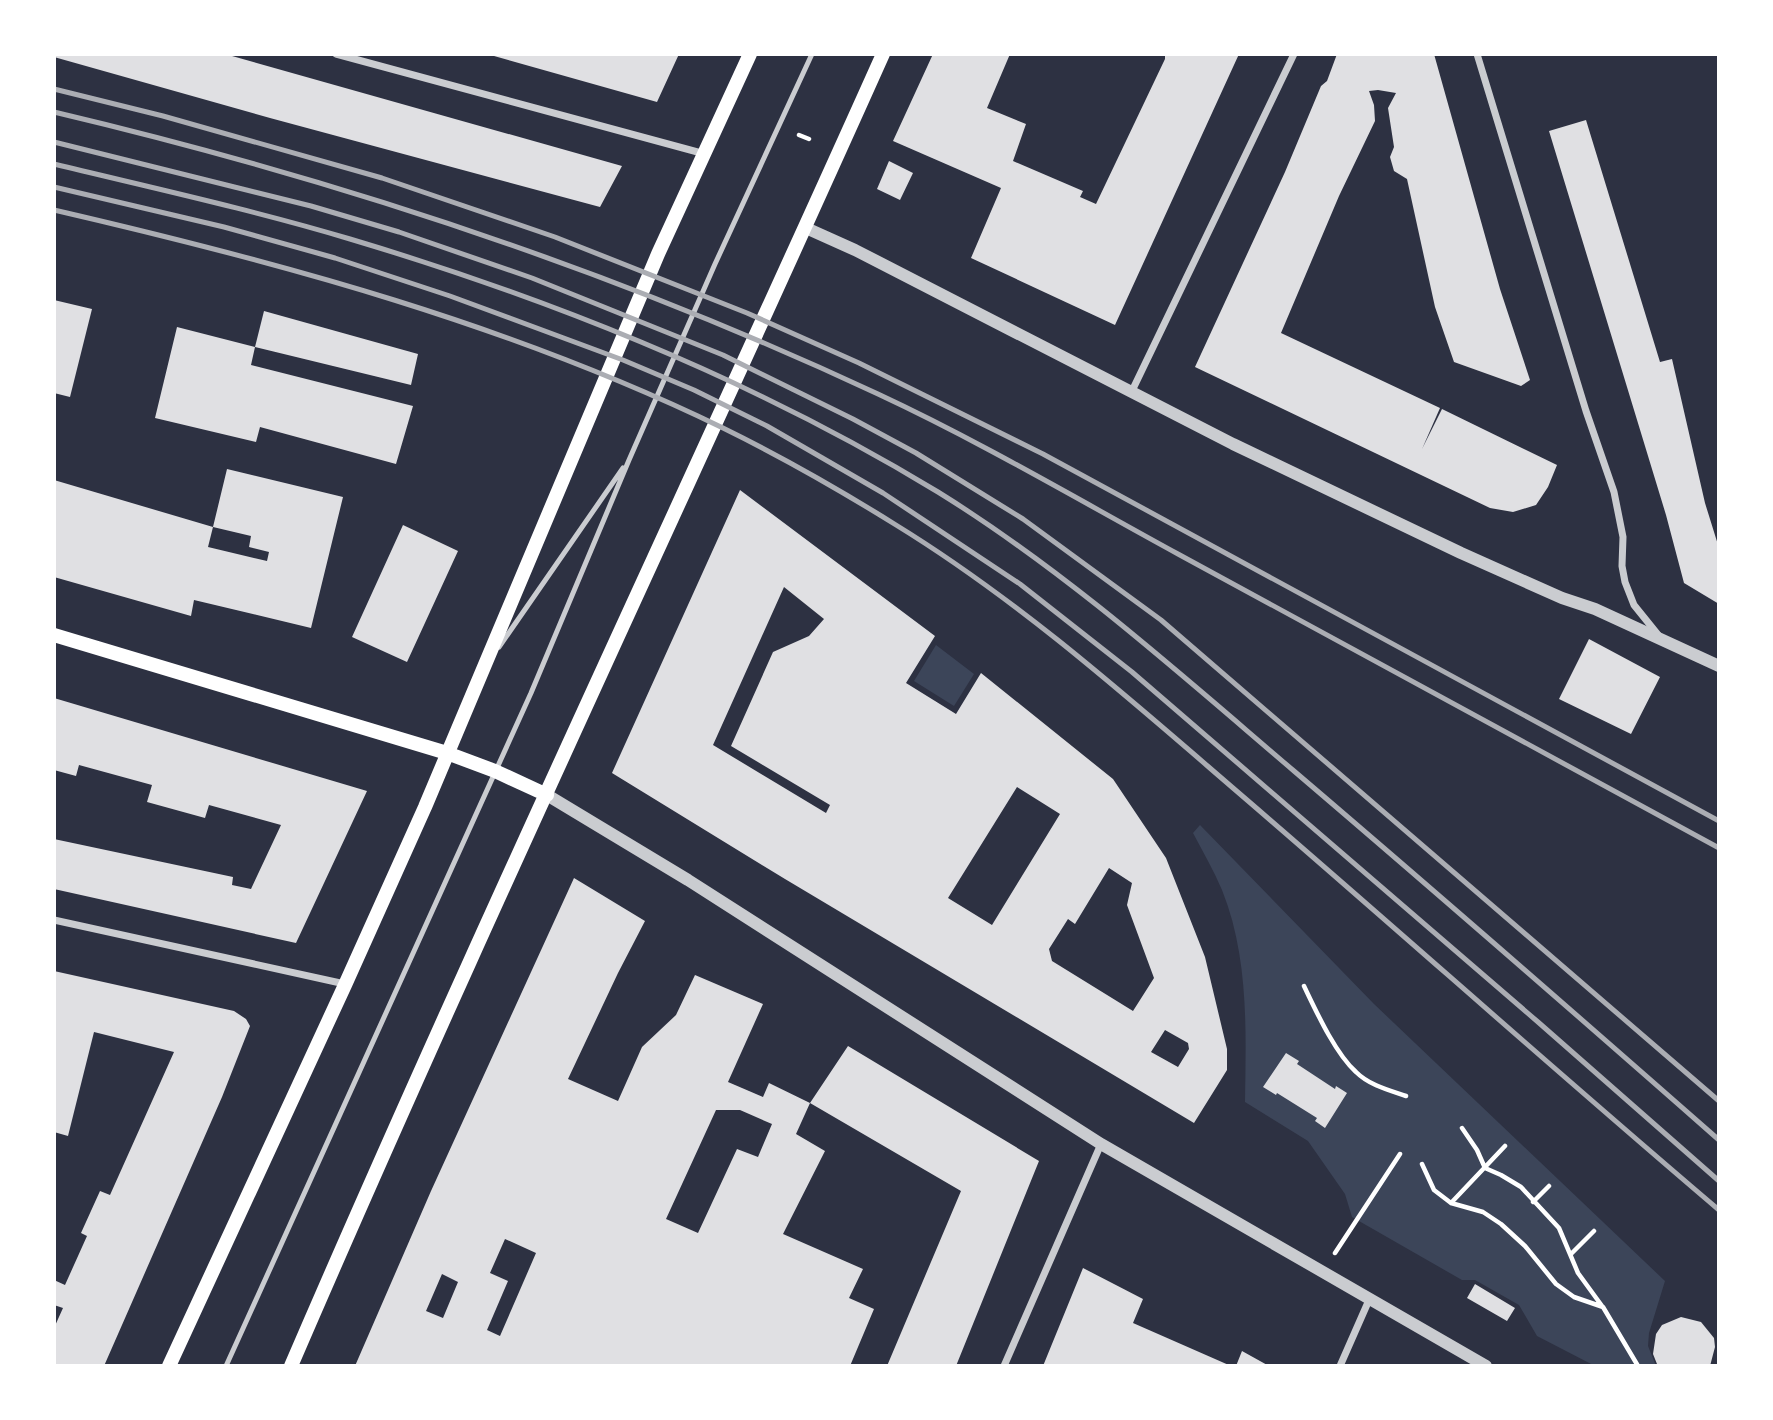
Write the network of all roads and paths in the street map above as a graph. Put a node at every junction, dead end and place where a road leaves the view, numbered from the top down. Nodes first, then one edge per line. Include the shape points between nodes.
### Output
1 (336, 54) edge
2 (750, 54) edge
3 (812, 54) edge
4 (883, 54) edge
5 (1294, 54) edge
6 (1477, 54) edge
7 (799, 135) dead end
8 (809, 139) dead end
9 (705, 154) junction
10 (806, 228) junction
11 (1131, 393) junction
12 (629, 460) junction
13 (54, 635) edge
14 (1662, 639) junction
15 (1719, 666) edge
16 (482, 670) junction
17 (447, 754) junction
18 (495, 771) junction
19 (547, 795) junction
20 (54, 920) edge
21 (345, 985) junction
22 (1304, 986) dead end
23 (1406, 1096) dead end
24 (1462, 1128) dead end
25 (1101, 1144) junction
26 (1505, 1146) dead end
27 (1400, 1154) dead end
28 (1422, 1164) dead end
29 (1485, 1168) junction
30 (1549, 1186) dead end
31 (1533, 1202) junction
32 (1451, 1203) junction
33 (1594, 1231) dead end
34 (1571, 1254) junction
35 (1323, 1272) junction
36 (1370, 1300) junction
37 (1603, 1307) junction
38 (169, 1366) edge
39 (226, 1366) edge
40 (291, 1366) edge
41 (1004, 1366) edge
42 (1340, 1366) edge
43 (1486, 1366) edge
44 (1638, 1366) edge

1 - 9 street
2 - 9 main road
3 - 12 lane
4 - 10 main road
5 - 11 street
6 - 14 street via 1617,501 1625,582 1634,605
7 - 8 path
9 - 16 main road
10 - 11 street
10 - 19 main road
11 - 14 street via 1461,553
12 - 16 lane
12 - 18 lane
13 - 17 main road
14 - 15 street
16 - 17 main road
17 - 18 main road
17 - 21 main road
18 - 19 main road
18 - 39 lane
19 - 25 street
19 - 40 main road
20 - 21 street
21 - 38 main road
22 - 23 path via 1355,1071
24 - 29 path
25 - 35 street
25 - 41 street
26 - 29 path
27 - 35 path
28 - 32 path via 1434,1189
29 - 31 path via 1521,1187
29 - 32 path
30 - 31 path
31 - 34 path via 1559,1228
32 - 37 path via 1483,1212 1501,1224 1556,1284 1574,1297
33 - 34 path
34 - 37 path via 1578,1273
35 - 36 street
36 - 42 street
36 - 43 street
37 - 44 path

